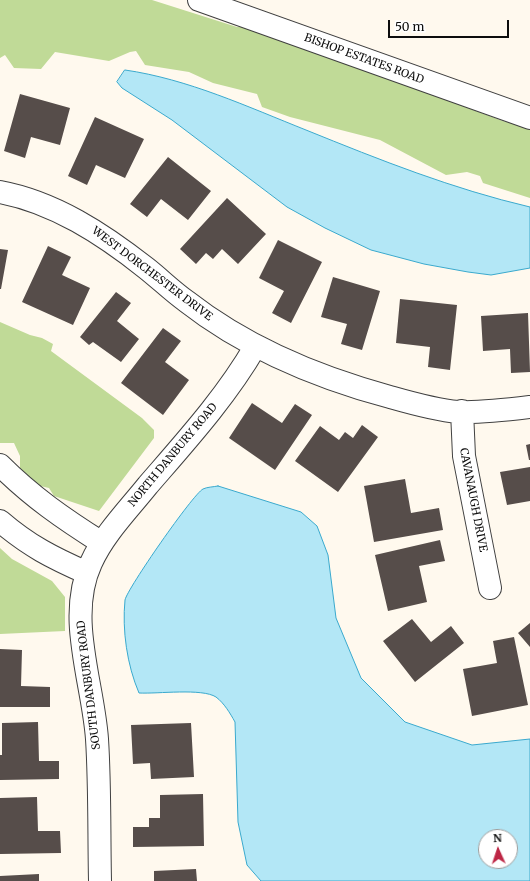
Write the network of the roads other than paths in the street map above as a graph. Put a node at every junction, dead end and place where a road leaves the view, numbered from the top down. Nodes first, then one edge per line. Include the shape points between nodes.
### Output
1 (199, 0) edge
2 (530, 118) edge
3 (0, 192) edge
4 (255, 347) junction
5 (530, 407) edge
6 (462, 412) junction
7 (0, 465) edge
8 (0, 521) edge
9 (102, 543) junction
10 (89, 568) junction
11 (490, 588) dead end
12 (100, 881) edge

1 - 2 street, BISHOP ESTATES ROAD
3 - 4 street, WEST DORCHESTER DRIVE via 50,208 99,233 186,301
4 - 6 street, WEST DORCHESTER DRIVE via 303,369 359,389 410,403
4 - 9 street, NORTH DANBURY ROAD via 240,373
5 - 6 street, WEST DORCHESTER DRIVE via 496,412
6 - 11 street, CAVANAUGH DRIVE via 464,456
7 - 9 street via 42,503
8 - 10 street via 18,537 49,556
9 - 10 street, NORTH DANBURY ROAD
10 - 12 street, SOUTH DANBURY ROAD via 81,607 80,631 93,698 97,738

